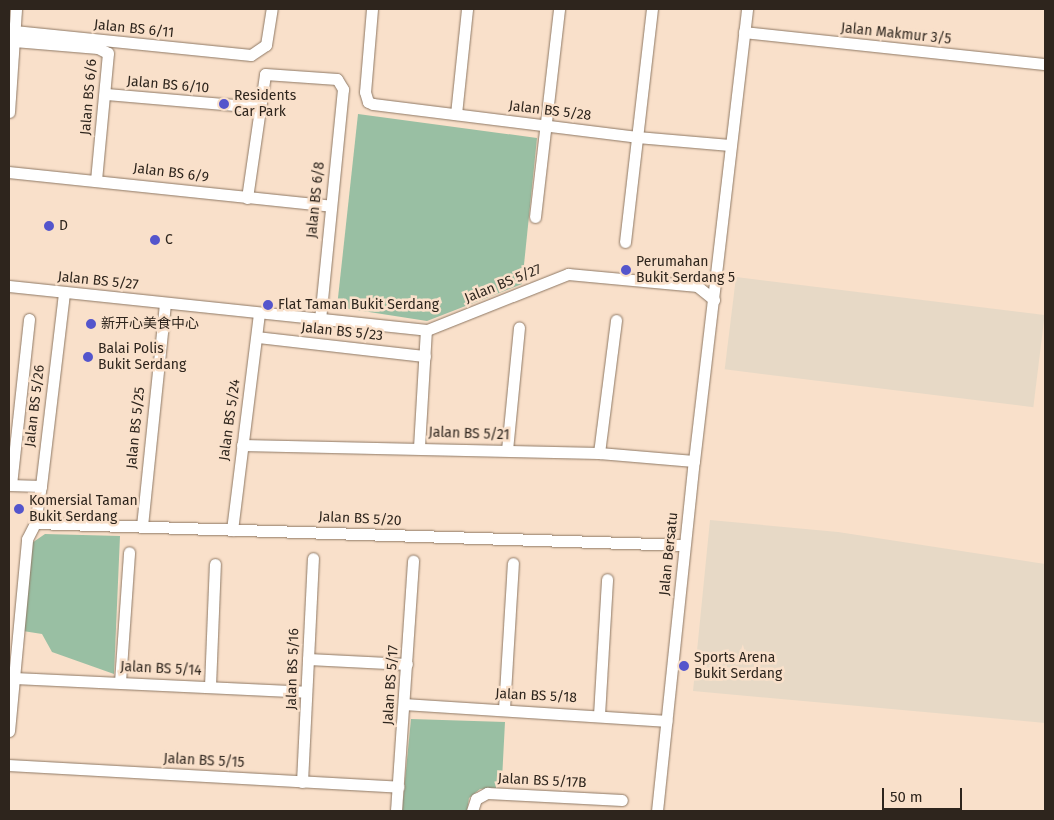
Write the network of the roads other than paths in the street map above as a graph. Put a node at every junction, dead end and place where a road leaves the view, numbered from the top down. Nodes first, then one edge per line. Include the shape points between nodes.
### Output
1 (16, 9) edge
2 (272, 9) edge
3 (372, 9) edge
4 (467, 9) edge
5 (559, 9) edge
6 (652, 9) edge
7 (747, 9) edge
8 (744, 32) junction
9 (14, 36) junction
10 (1045, 64) edge
11 (106, 94) junction
12 (258, 107) junction
13 (9, 112) edge
14 (456, 114) junction
15 (546, 126) junction
16 (637, 137) junction
17 (730, 145) junction
18 (9, 172) edge
19 (96, 179) junction
20 (247, 198) junction
21 (330, 206) junction
22 (535, 218) dead end
23 (624, 242) dead end
24 (9, 286) edge
25 (64, 292) junction
26 (714, 300) junction
27 (165, 303) junction
28 (259, 314) junction
29 (29, 319) dead end
30 (320, 320) junction
31 (616, 320) dead end
32 (519, 328) dead end
33 (426, 330) junction
34 (256, 337) junction
35 (425, 356) junction
36 (242, 445) junction
37 (419, 448) junction
38 (507, 450) junction
39 (599, 453) junction
40 (694, 461) junction
41 (10, 485) edge
42 (41, 486) junction
43 (35, 522) junction
44 (142, 526) junction
45 (232, 530) junction
46 (684, 545) junction
47 (129, 552) dead end
48 (313, 558) dead end
49 (413, 561) dead end
50 (513, 563) dead end
51 (215, 564) dead end
52 (606, 579) dead end
53 (308, 659) junction
54 (407, 664) junction
55 (14, 678) junction
56 (120, 682) junction
57 (210, 686) junction
58 (306, 692) junction
59 (405, 704) junction
60 (504, 709) junction
61 (599, 715) junction
62 (666, 721) junction
63 (9, 731) edge
64 (9, 765) edge
65 (302, 782) junction
66 (398, 787) junction
67 (622, 800) dead end
68 (396, 811) edge
69 (472, 811) edge
70 (657, 811) edge

1 - 9 street
2 - 9 street, Jalan BS 6/11 via 266,46 251,55
3 - 14 street, Jalan BS 5/28 via 365,92 368,102
4 - 14 street
5 - 15 street
6 - 16 street
7 - 8 street
8 - 10 street, Jalan Makmur 3/5
8 - 17 street
9 - 11 street, Jalan BS 6/6 via 104,50 109,57
9 - 13 street
11 - 12 street, Jalan BS 6/10
11 - 19 street, Jalan BS 6/6
12 - 20 street
12 - 21 street, Jalan BS 6/8 via 264,74 337,79 341,83
14 - 15 street, Jalan BS 5/28
15 - 16 street, Jalan BS 5/28
15 - 22 street
16 - 17 street, Jalan BS 5/28
16 - 23 street
17 - 26 street
18 - 19 street, Jalan BS 6/9
19 - 20 street, Jalan BS 6/9
20 - 21 street, Jalan BS 6/9
21 - 30 street, Jalan BS 6/8
24 - 25 street, Jalan BS 5/27
25 - 27 street, Jalan BS 5/27
25 - 42 street, Jalan BS 5/26
26 - 33 street, Jalan BS 5/27 via 697,286 568,274
26 - 40 street, Jalan Bersatu
27 - 28 street, Jalan BS 5/27
27 - 44 street, Jalan BS 5/25
28 - 30 street, Jalan BS 5/27
28 - 34 street, Jalan BS 5/24
29 - 41 street
30 - 33 street, Jalan BS 5/27
31 - 39 street
32 - 38 street
33 - 35 street
34 - 35 street, Jalan BS 5/23
34 - 36 street, Jalan BS 5/24
35 - 37 street
36 - 37 street, Jalan BS 5/21
36 - 45 street, Jalan BS 5/24
37 - 38 street, Jalan BS 5/21
38 - 39 street, Jalan BS 5/21
39 - 40 street, Jalan BS 5/21
40 - 46 street, Jalan Bersatu
41 - 42 street
42 - 43 street, Jalan BS 5/26
43 - 44 street, Jalan BS 5/20
43 - 55 street, Jalan BS 5/26 via 27,539
44 - 45 street, Jalan BS 5/20
45 - 46 street, Jalan BS 5/20
46 - 62 street, Jalan Bersatu
47 - 56 street
48 - 53 street, Jalan BS 5/16
49 - 54 street, Jalan BS 5/17
50 - 60 street
51 - 57 street
52 - 61 street
53 - 54 street
53 - 58 street, Jalan BS 5/16
54 - 59 street, Jalan BS 5/17
55 - 56 street, Jalan BS 5/14
55 - 63 street, Jalan BS 5/26
56 - 57 street, Jalan BS 5/14
57 - 58 street, Jalan BS 5/14
58 - 65 street, Jalan BS 5/16
59 - 60 street, Jalan BS 5/18
59 - 66 street, Jalan BS 5/17
60 - 61 street, Jalan BS 5/18
61 - 62 street, Jalan BS 5/18
62 - 70 street, Jalan Bersatu
64 - 65 street, Jalan BS 5/15
65 - 66 street, Jalan BS 5/15
66 - 68 street, Jalan BS 5/17
67 - 69 street, Jalan BS 5/17B via 487,793 476,799

